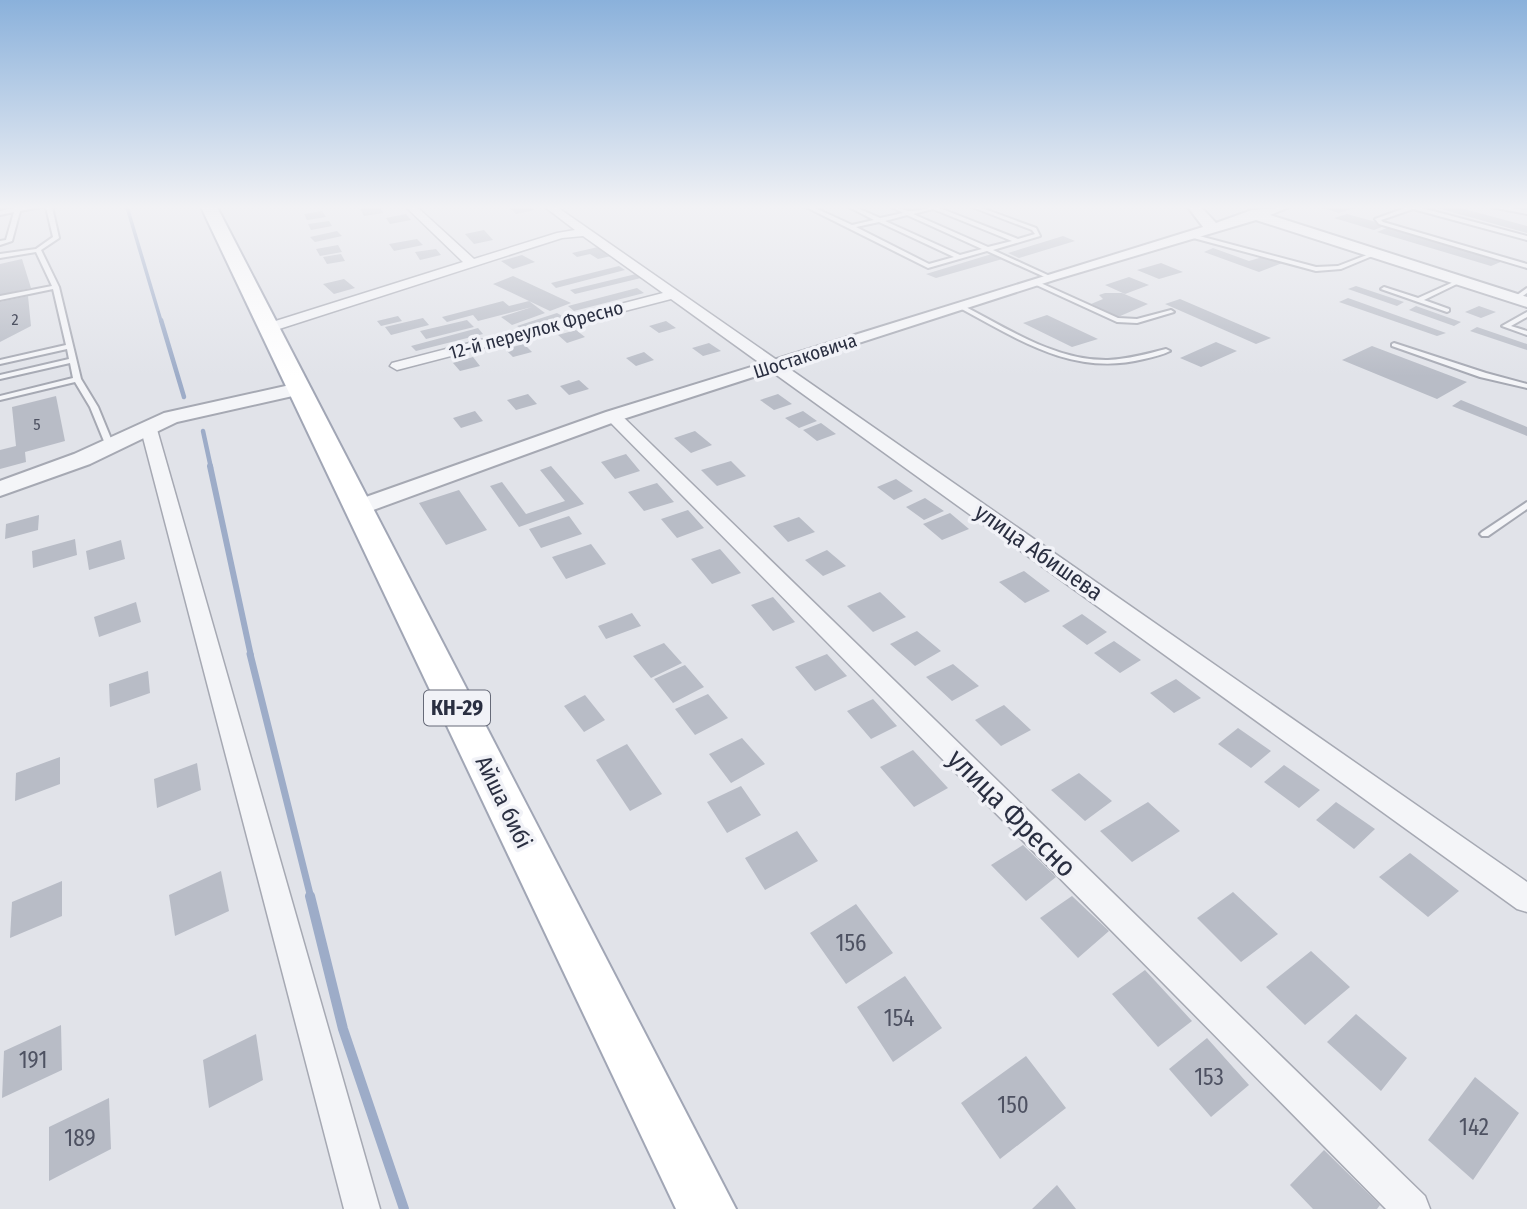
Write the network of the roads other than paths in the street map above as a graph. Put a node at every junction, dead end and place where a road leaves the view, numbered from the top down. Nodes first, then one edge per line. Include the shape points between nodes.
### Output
1 (44, 263) edge
2 (238, 263) edge
3 (470, 263) edge
4 (633, 263) edge
5 (1013, 263) edge
6 (1095, 263) edge
7 (1292, 263) edge
8 (1355, 263) edge
9 (1404, 263) edge
10 (1041, 280) junction
11 (1460, 281) junction
12 (56, 287) junction
13 (1384, 289) dead end
14 (676, 294) junction
15 (1523, 297) edge
16 (0, 299) edge
17 (1419, 300) junction
18 (960, 306) junction
19 (1447, 310) dead end
20 (1171, 312) dead end
21 (1527, 314) edge
22 (271, 327) junction
23 (1527, 333) edge
24 (1394, 345) dead end
25 (69, 346) junction
26 (1166, 351) dead end
27 (74, 360) junction
28 (0, 362) edge
29 (776, 365) junction
30 (397, 366) dead end
31 (0, 377) edge
32 (77, 379) junction
33 (1527, 386) edge
34 (299, 388) junction
35 (0, 398) edge
36 (613, 416) junction
37 (159, 422) junction
38 (110, 446) junction
39 (0, 489) edge
40 (1527, 505) edge
41 (358, 509) junction
42 (1485, 534) dead end
43 (1527, 899) edge
44 (362, 1209) edge
45 (706, 1209) edge
46 (1412, 1209) edge

1 - 12 lane
2 - 22 main road, Айша бибі / КН-29
3 - 22 street
4 - 14 street, улица Абишева
5 - 10 lane
6 - 10 street, Шостаковича
7 - 8 lane via 1316,270
9 - 11 street
10 - 18 street, Шостаковича
10 - 20 lane via 1117,320 1137,321
11 - 15 street
11 - 17 lane
12 - 16 lane
12 - 25 lane
13 - 17 lane
14 - 29 street, улица Абишева
14 - 30 street, 12-й переулок Фресно
17 - 19 lane
18 - 26 lane via 1057,355 1088,363 1135,361
18 - 29 street, Шостаковича
21 - 23 lane via 1505,326
22 - 34 main road, Айша бибі / КН-29
24 - 33 lane
25 - 27 lane
25 - 28 lane
27 - 31 lane
27 - 32 lane
29 - 36 street, Шостаковича
29 - 43 street, улица Абишева
32 - 35 lane
32 - 38 lane
34 - 37 street
34 - 41 main road, Айша бибі / КН-29
36 - 41 street, Шостаковича
36 - 46 street, улица Фресно
37 - 38 street
37 - 44 street
38 - 39 street
40 - 42 lane
41 - 45 main road, Айша бибі / КН-29

